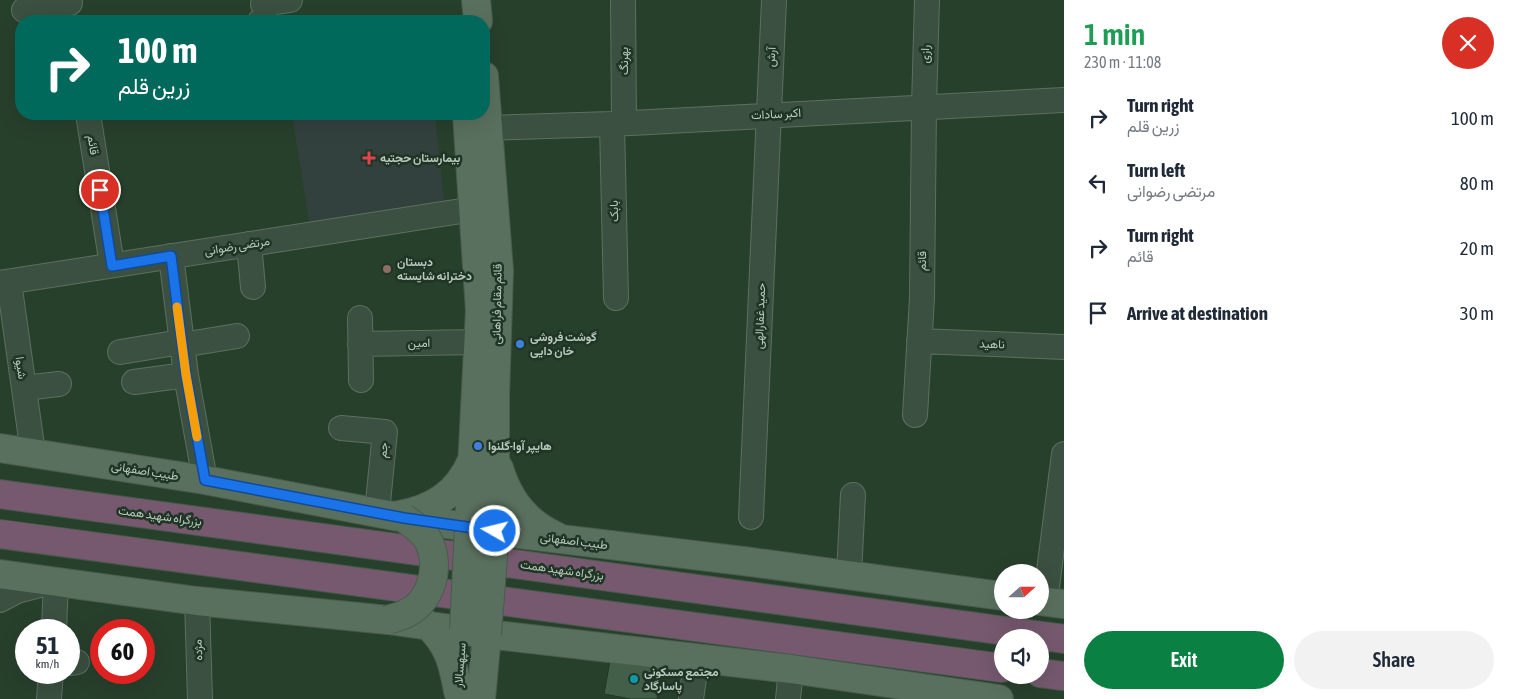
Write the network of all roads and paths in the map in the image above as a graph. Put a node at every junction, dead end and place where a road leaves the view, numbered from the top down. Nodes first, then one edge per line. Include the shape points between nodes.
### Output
1 (290, 0) edge
2 (460, 0) edge
3 (476, 0) edge
4 (624, 0) edge
5 (774, 0) edge
6 (927, 0) edge
7 (71, 8) edge
8 (24, 10) dead end
9 (264, 13) edge
10 (461, 15) edge
11 (477, 15) edge
12 (1064, 100) edge
13 (924, 107) junction
14 (768, 115) junction
15 (89, 120) edge
16 (478, 121) edge
17 (618, 123) junction
18 (474, 209) junction
19 (248, 244) junction
20 (171, 256) junction
21 (112, 266) junction
22 (5, 282) edge
23 (253, 288) dead end
24 (616, 298) dead end
25 (360, 318) dead end
26 (237, 336) dead end
27 (919, 341) junction
28 (478, 342) junction
29 (181, 344) junction
30 (360, 344) junction
31 (1064, 347) edge
32 (120, 352) dead end
33 (186, 375) junction
34 (361, 380) dead end
35 (134, 382) dead end
36 (59, 384) dead end
37 (24, 388) junction
38 (915, 415) dead end
39 (341, 428) dead end
40 (14, 447) edge
41 (1064, 454) edge
42 (484, 456) junction
43 (205, 480) junction
44 (0, 494) edge
45 (853, 495) dead end
46 (392, 515) junction
47 (751, 517) dead end
48 (482, 529) junction
49 (0, 534) edge
50 (564, 540) junction
51 (0, 574) edge
52 (848, 575) junction
53 (56, 581) junction
54 (994, 595) edge
55 (0, 600) edge
56 (197, 601) junction
57 (1050, 602) edge
58 (54, 619) edge
59 (388, 620) junction
60 (428, 625) junction
61 (475, 632) junction
62 (531, 639) junction
63 (1064, 639) edge
64 (697, 658) junction
65 (994, 667) edge
66 (791, 669) junction
67 (50, 684) edge
68 (470, 691) edge
69 (49, 699) edge
70 (200, 699) edge
71 (690, 699) edge
72 (788, 699) edge
73 (999, 699) edge

1 - 9 street
2 - 10 main road
3 - 11 main road
4 - 17 street, بهرنگ
5 - 14 street, آرش
6 - 13 street, رازی
7 - 8 street
12 - 13 street, اکبر سادات
13 - 14 street, اکبر سادات
13 - 27 street, قائم
14 - 17 street, اکبر سادات
14 - 47 street, حمید غفارالهی
15 - 21 street, قائم
16 - 17 street, اکبر سادات
16 - 18 main road, قائم مقام فراهانی
16 - 42 main road, قائم مقام فراهانی via 499,271 495,396
17 - 24 street, بابک
18 - 19 street, مرتضی رضوانی
18 - 28 main road, قائم مقام فراهانی via 480,311
19 - 20 street, مرتضی رضوانی
19 - 23 street
20 - 21 street, مرتضی رضوانی
20 - 29 street
21 - 22 street, مرتضی رضوانی
22 - 37 street, شیوا
25 - 30 street
26 - 29 street
27 - 31 street, ناهید
27 - 38 street, قائم
28 - 30 street, امین
28 - 42 main road, قائم مقام فراهانی
29 - 32 street
29 - 33 street
30 - 34 street
33 - 35 street
33 - 43 street
36 - 37 street
37 - 40 street, شیوا
39 - 46 street, جم via 385,432
40 - 43 main road, طبیب اصفهانی
41 - 57 street
42 - 46 main road via 449,494 421,510
42 - 48 main road, قائم مقام فراهانی
42 - 50 main road via 502,478 518,508 544,531
43 - 46 main road, طبیب اصفهانی
44 - 63 highway, بزرگراه شهید همت
45 - 52 street
46 - 48 main road, طبیب اصفهانی
46 - 59 main road, bridge via 418,528 428,542 434,558 434,575 429,592 418,605 404,615
48 - 50 main road, طبیب اصفهانی
48 - 61 main road, سپهسالار, bridge
49 - 65 highway
50 - 52 main road, طبیب اصفهانی
51 - 53 main road
52 - 54 main road, طبیب اصفهانی
53 - 55 street via 17,591
53 - 56 main road
53 - 58 street
56 - 59 main road
56 - 70 street, مژده
59 - 60 main road
60 - 61 main road
60 - 68 main road via 448,650 454,668
61 - 62 main road
61 - 68 main road, سپهسالار
62 - 64 main road
62 - 68 main road via 502,655
64 - 66 main road
64 - 71 street
66 - 72 street
66 - 73 main road
67 - 69 street

